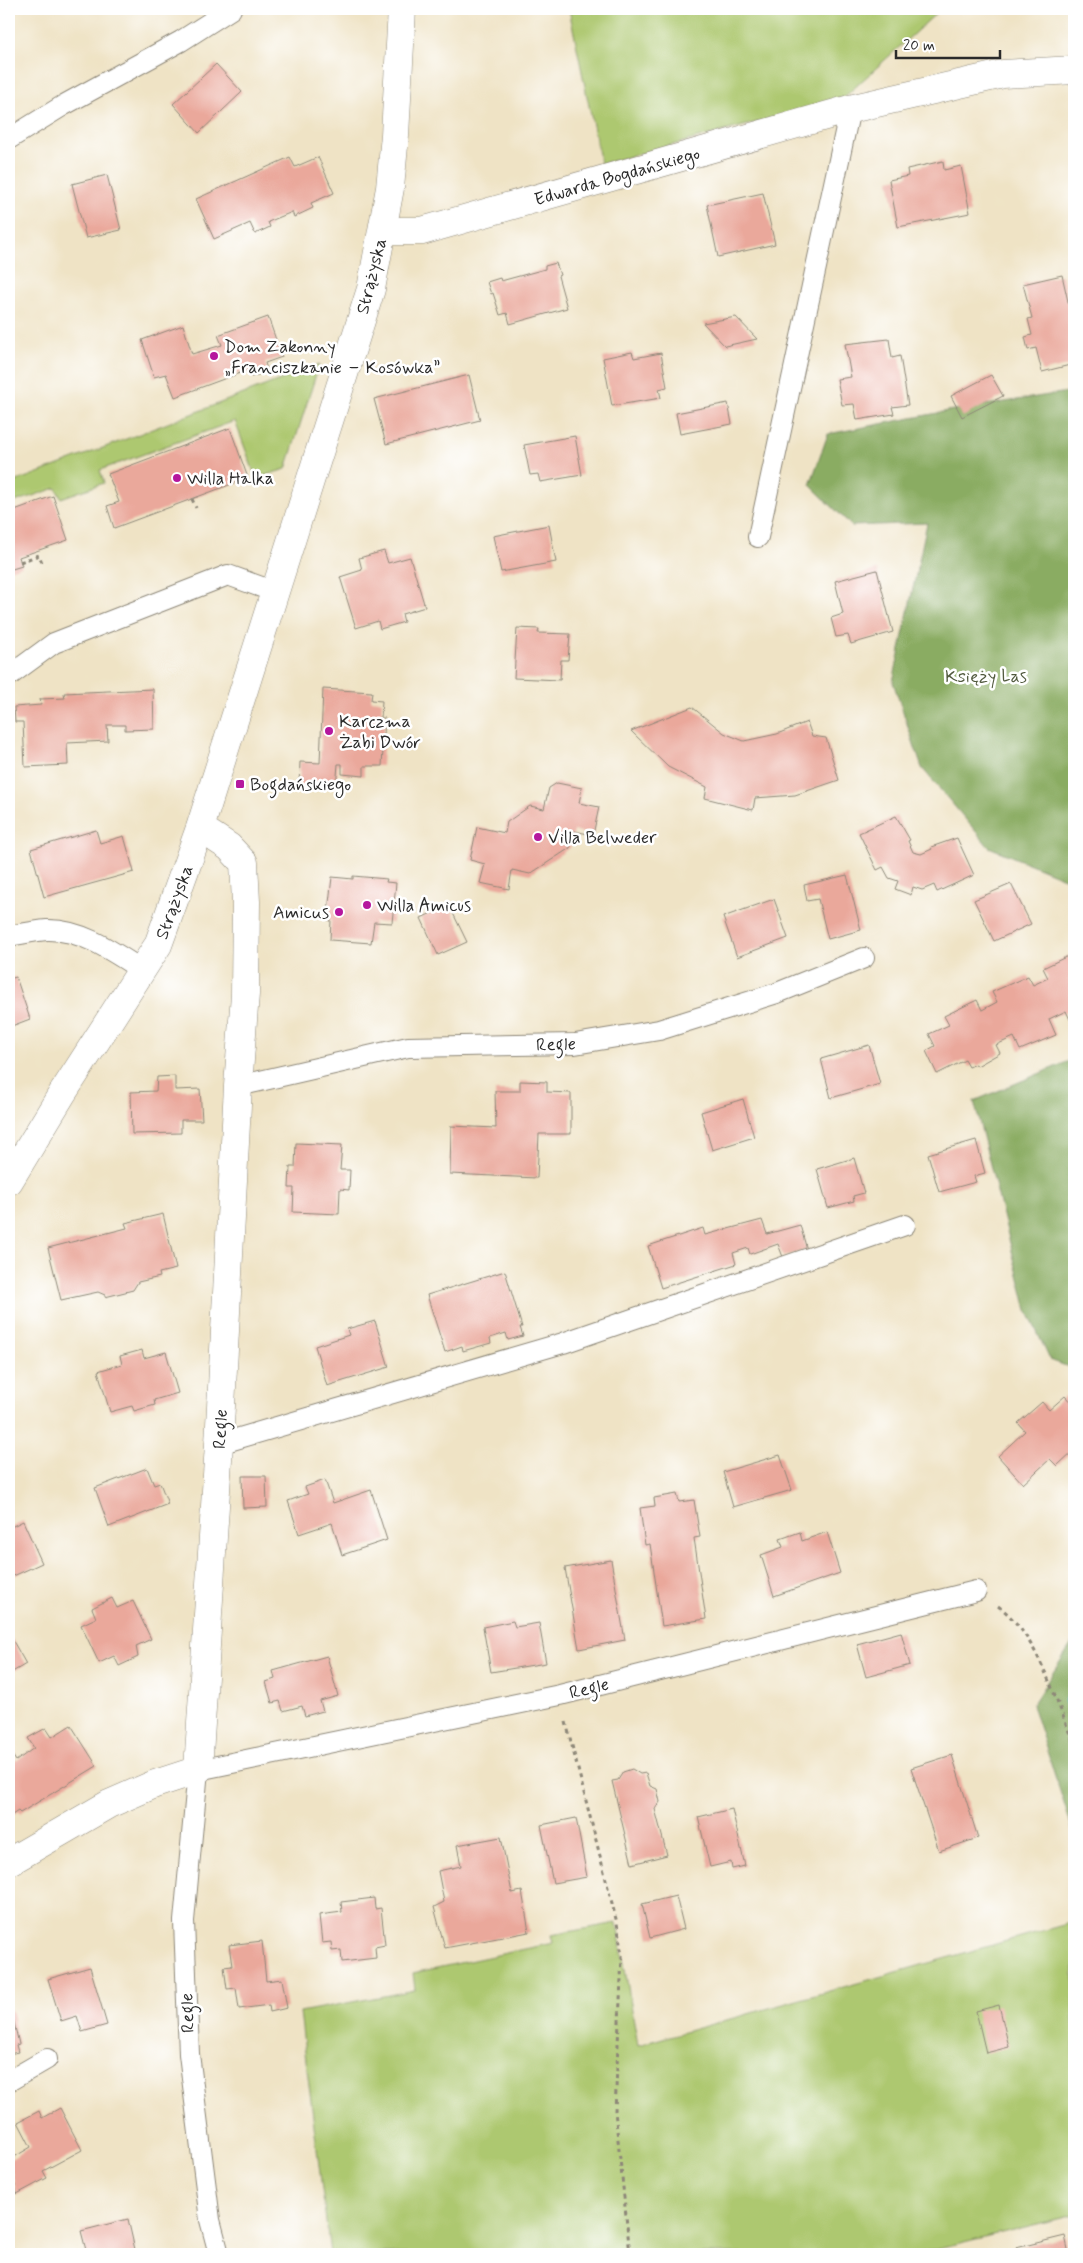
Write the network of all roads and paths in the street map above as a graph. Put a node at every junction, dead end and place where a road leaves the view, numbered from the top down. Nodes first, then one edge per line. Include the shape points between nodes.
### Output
1 (231, 9) edge
2 (402, 9) edge
3 (1074, 70) edge
4 (850, 109) junction
5 (9, 139) edge
6 (382, 231) junction
7 (192, 499) dead end
8 (196, 508) dead end
9 (758, 537) dead end
10 (20, 562) dead end
11 (43, 565) dead end
12 (275, 592) junction
13 (9, 676) edge
14 (200, 828) junction
15 (9, 936) edge
16 (864, 958) dead end
17 (143, 971) junction
18 (238, 1086) junction
19 (9, 1181) edge
20 (905, 1224) dead end
21 (220, 1444) junction
22 (976, 1591) joint
23 (560, 1695) junction
24 (1074, 1744) edge
25 (198, 1770) junction
26 (9, 1862) edge
27 (47, 2059) dead end
28 (9, 2081) edge
29 (219, 2254) edge
30 (630, 2254) edge

1 - 5 lane via 182,41
2 - 6 street, Strążyska via 395,135
3 - 4 street, Edwarda Bogdańskiego via 1003,74
4 - 6 street, Edwarda Bogdańskiego via 422,231
4 - 9 lane
6 - 12 street, Strążyska via 371,289
7 - 8 path
10 - 11 path via 39,555
12 - 13 lane via 228,575 54,643
12 - 14 street, Strążyska
14 - 17 street, Strążyska via 170,917
14 - 18 street, Regle via 229,846 244,863 245,994
15 - 17 lane via 48,930 76,935 106,948
16 - 18 lane, Regle via 777,993 659,1030 575,1044 408,1047
17 - 19 street, Strążyska
18 - 21 street, Regle
20 - 21 lane via 564,1343
21 - 25 street, Regle
22 - 23 lane, Regle
22 - 24 path via 1005,1611 1021,1628 1039,1658
23 - 25 lane, Regle
23 - 30 path via 617,1923 622,1956 615,2111
25 - 26 street, Regle via 109,1804
25 - 29 lane, Regle via 184,1921 188,2054 210,2220
27 - 28 lane

